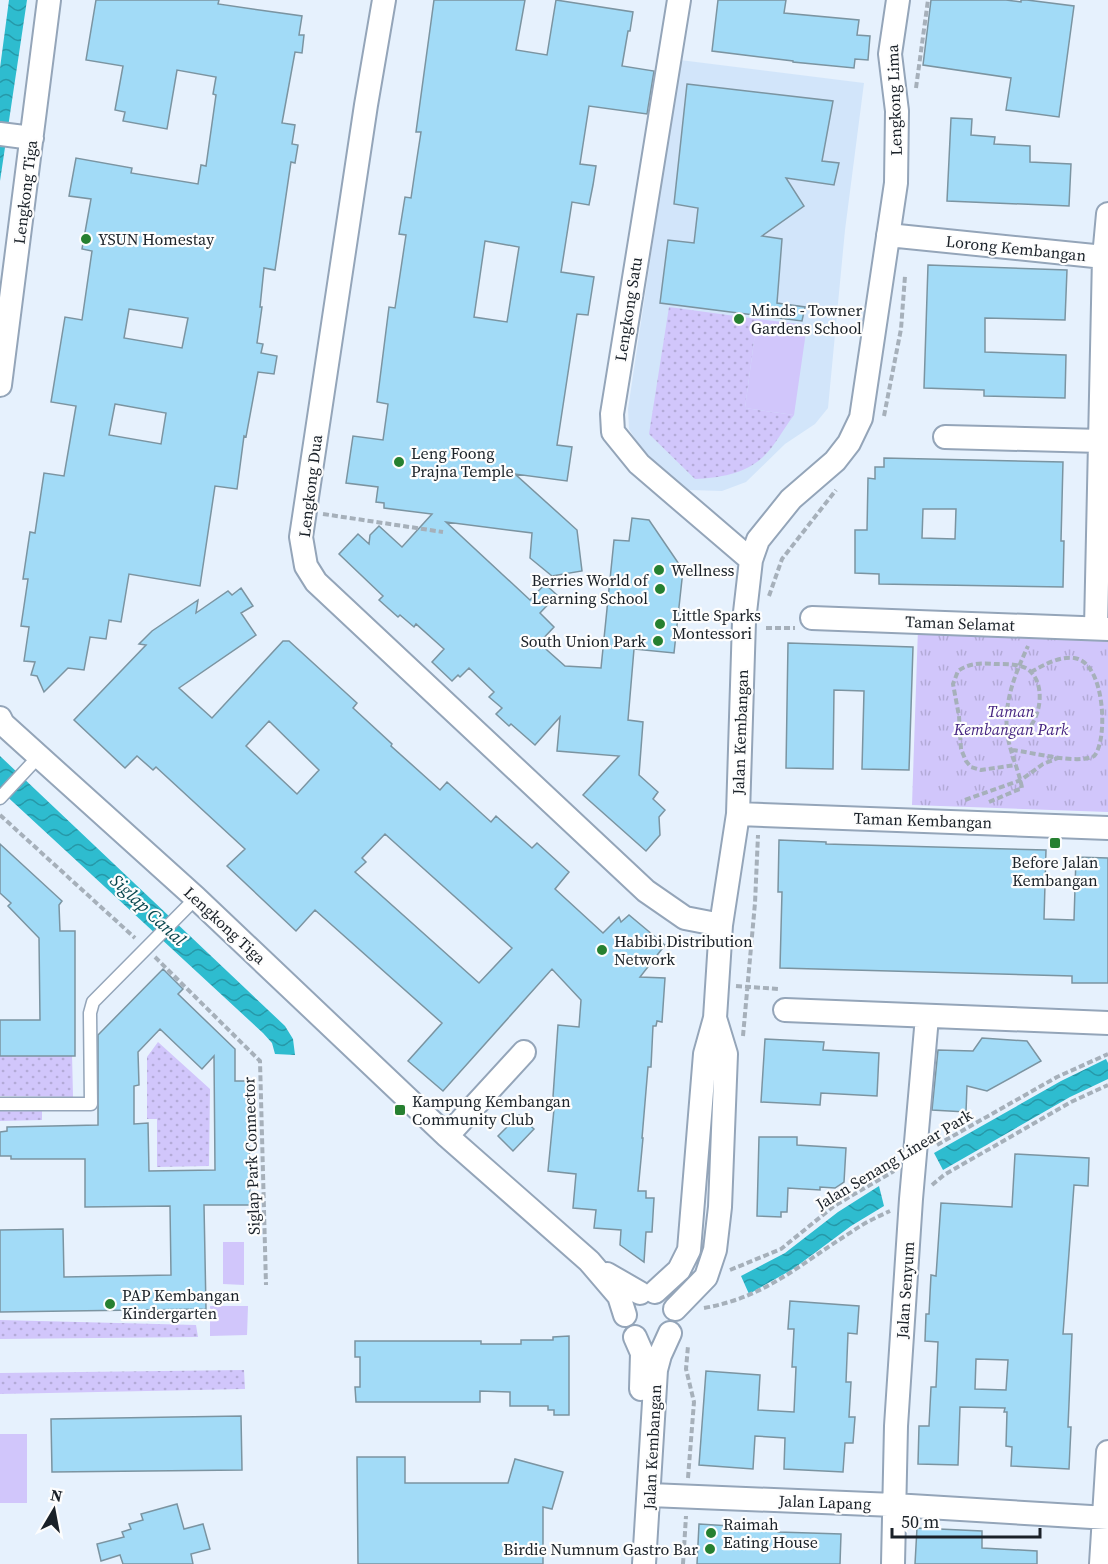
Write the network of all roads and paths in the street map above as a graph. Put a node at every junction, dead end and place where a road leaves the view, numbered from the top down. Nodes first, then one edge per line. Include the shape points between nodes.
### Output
1 (49, 0) edge
2 (384, 0) edge
3 (679, 0) edge
4 (898, 0) edge
5 (14, 136) edge
6 (1108, 214) edge
7 (888, 236) junction
8 (1104, 257) junction
9 (6, 295) edge
10 (0, 385) edge
11 (945, 437) dead end
12 (1101, 441) junction
13 (304, 511) junction
14 (443, 532) dead end
15 (751, 560) junction
16 (812, 618) dead end
17 (1037, 626) junction
18 (1102, 628) edge
19 (1019, 666) junction
20 (1030, 672) junction
21 (0, 718) edge
22 (1008, 738) junction
23 (1012, 750) junction
24 (1059, 757) junction
25 (32, 763) junction
26 (1016, 765) junction
27 (1021, 780) junction
28 (0, 798) edge
29 (958, 803) dead end
30 (979, 806) dead end
31 (738, 814) junction
32 (0, 815) edge
33 (1108, 828) edge
34 (196, 898) junction
35 (721, 925) junction
36 (149, 947) junction
37 (716, 985) junction
38 (789, 1010) joint
39 (927, 1017) junction
40 (715, 1018) junction
41 (1108, 1023) edge
42 (524, 1052) dead end
43 (1108, 1054) edge
44 (0, 1104) edge
45 (447, 1136) junction
46 (914, 1158) junction
47 (589, 1262) junction
48 (727, 1272) dead end
49 (266, 1285) dead end
50 (647, 1292) junction
51 (709, 1299) dead end
52 (675, 1309) junction
53 (625, 1316) junction
54 (698, 1317) dead end
55 (680, 1336) junction
56 (636, 1337) junction
57 (1108, 1452) edge
58 (650, 1495) junction
59 (688, 1495) junction
60 (894, 1505) junction
61 (1105, 1517) edge
62 (629, 1564) edge
63 (644, 1564) edge
64 (683, 1564) edge
65 (893, 1564) edge
66 (1101, 1564) edge

1 - 5 street, Lengkong Tiga
2 - 13 street, Lengkong Dua
3 - 15 street, Lengkong Satu via 612,414 614,432 639,464
4 - 7 street, Lengkong Lima via 890,54 897,111 896,183
5 - 9 street, Lengkong Tiga
6 - 8 street
7 - 8 street, Lorong Kembangan
7 - 15 street, Jalan Kembangan via 861,418 835,461 791,499 758,540
8 - 12 street, Lorong Kembangan
9 - 10 street, Lengkong Tiga
11 - 12 street
12 - 18 street, Lorong Kembangan
13 - 14 path
13 - 35 street, Lengkong Dua via 301,537 306,566 316,582 646,891 685,918
15 - 31 street, Jalan Kembangan via 744,621
16 - 17 street, Taman Selamat
17 - 18 street, Taman Selamat
17 - 19 path
19 - 20 path
19 - 22 path via 1007,709
19 - 26 path via 971,664 958,671 952,684 961,749 968,765 986,770
20 - 22 path via 1039,689 1036,718 1024,732
20 - 24 path via 1051,662 1075,658 1093,669 1101,684 1107,716 1102,747 1088,758
21 - 25 street, Lengkong Tiga
22 - 23 path
23 - 24 path
23 - 26 path
24 - 27 path
25 - 28 lane
25 - 34 street, Lengkong Tiga
26 - 27 path
27 - 29 path
27 - 30 path via 1022,788 1016,792
31 - 33 street, Taman Kembangan
31 - 35 street, Jalan Kembangan
32 - 36 path, Siglap Park Connector
34 - 36 lane
34 - 45 street, Lengkong Tiga
35 - 37 street, Jalan Kembangan
36 - 44 lane via 91,1007 92,1104
36 - 49 path, Siglap Park Connector via 260,1061
37 - 38 path via 789,991 794,1000
37 - 40 street, Jalan Kembangan
38 - 39 street
39 - 41 street
39 - 46 street, Jalan Senyum
40 - 50 street, Jalan Kembangan via 705,1054 689,1251 679,1270
40 - 52 street, Jalan Kembangan via 726,1054 715,1250 706,1277
42 - 45 street
43 - 46 path, Jalan Senang Linear Park via 1057,1077
45 - 47 street, Lengkong Tiga
46 - 48 path, Jalan Senang Linear Park via 834,1206 781,1249
46 - 60 street, Jalan Senyum
47 - 50 street, Lengkong Tiga via 627,1288
47 - 53 street, Lengkong Tiga via 619,1296
50 - 52 street via 667,1298
50 - 53 street, Jalan Kembangan via 629,1302
51 - 54 path
52 - 55 street, Jalan Kembangan
53 - 56 street, Jalan Kembangan via 627,1328
55 - 56 street via 650,1342
55 - 58 street, Jalan Kembangan via 660,1355 656,1370
55 - 59 path via 694,1402
56 - 62 street, Jalan Kembangan via 642,1369
57 - 61 street
58 - 59 street, Jalan Lapang
58 - 63 street, Jalan Kembangan
59 - 60 street, Jalan Lapang
59 - 64 path
60 - 61 street, Jalan Lapang
60 - 65 street, Jalan Senyum
61 - 66 street

